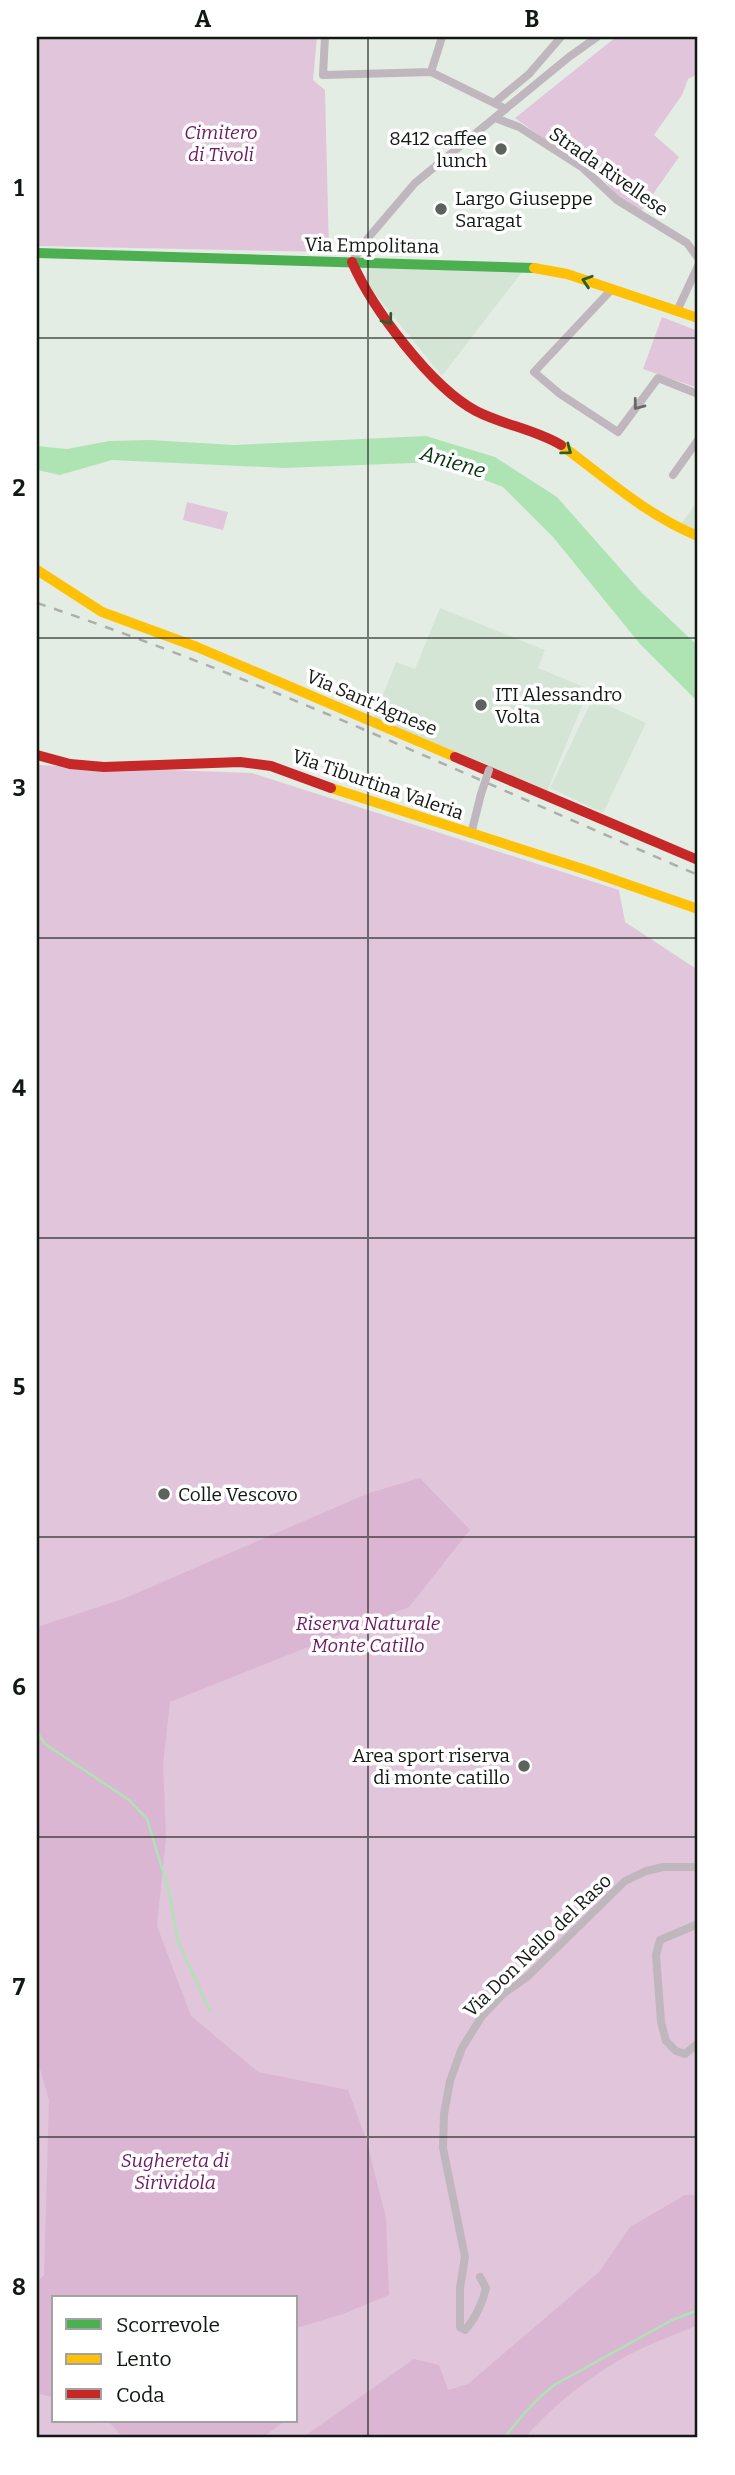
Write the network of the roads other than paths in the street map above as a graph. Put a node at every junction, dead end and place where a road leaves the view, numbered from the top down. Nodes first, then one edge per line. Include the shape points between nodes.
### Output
1 (325, 37) edge
2 (442, 37) edge
3 (561, 37) edge
4 (597, 37) edge
5 (432, 72) junction
6 (494, 103) junction
7 (506, 109) junction
8 (495, 118) junction
9 (37, 253) edge
10 (698, 258) edge
11 (352, 262) junction
12 (698, 266) edge
13 (612, 289) junction
14 (677, 311) junction
15 (698, 318) edge
16 (698, 394) edge
17 (698, 440) edge
18 (673, 475) dead end
19 (698, 536) edge
20 (37, 570) edge
21 (37, 755) edge
22 (489, 770) junction
23 (471, 834) junction
24 (698, 860) edge
25 (698, 909) edge
26 (698, 1867) edge
27 (698, 1924) edge
28 (698, 2043) edge
29 (480, 2277) dead end

1 - 5 street via 323,75
2 - 5 street
3 - 6 street via 529,74
4 - 7 street
5 - 6 street
6 - 7 street
7 - 8 street
8 - 10 street, Strada Rivellese via 583,168 617,200 687,243
8 - 11 street via 408,190
9 - 11 main road, Via Empolitana
13 -> 11 main road, Via Empolitana via 526,266
11 -> 19 main road via 388,321 454,397 482,414 556,442 635,503
12 - 14 street
13 - 14 main road, Via Empolitana
16 -> 13 street via 658,378 618,432 534,372
14 - 15 main road, Via Empolitana
17 - 18 street
20 - 22 main road, Via Sant'Agnese via 102,612 197,647
21 - 23 main road, Via Tiburtina Valeria via 104,767 262,764
22 - 23 street, bridge
22 - 24 main road, Via Sant'Agnese
23 - 25 main road, Via Tiburtina Valeria
26 - 29 street, Via Don Nello del Raso via 663,1867 625,1881 527,1977 503,1994 462,2048 450,2081 443,2148 465,2257 459,2316 465,2330 484,2295 486,2287
27 - 28 street via 660,1940 656,1955 666,2041 685,2054

